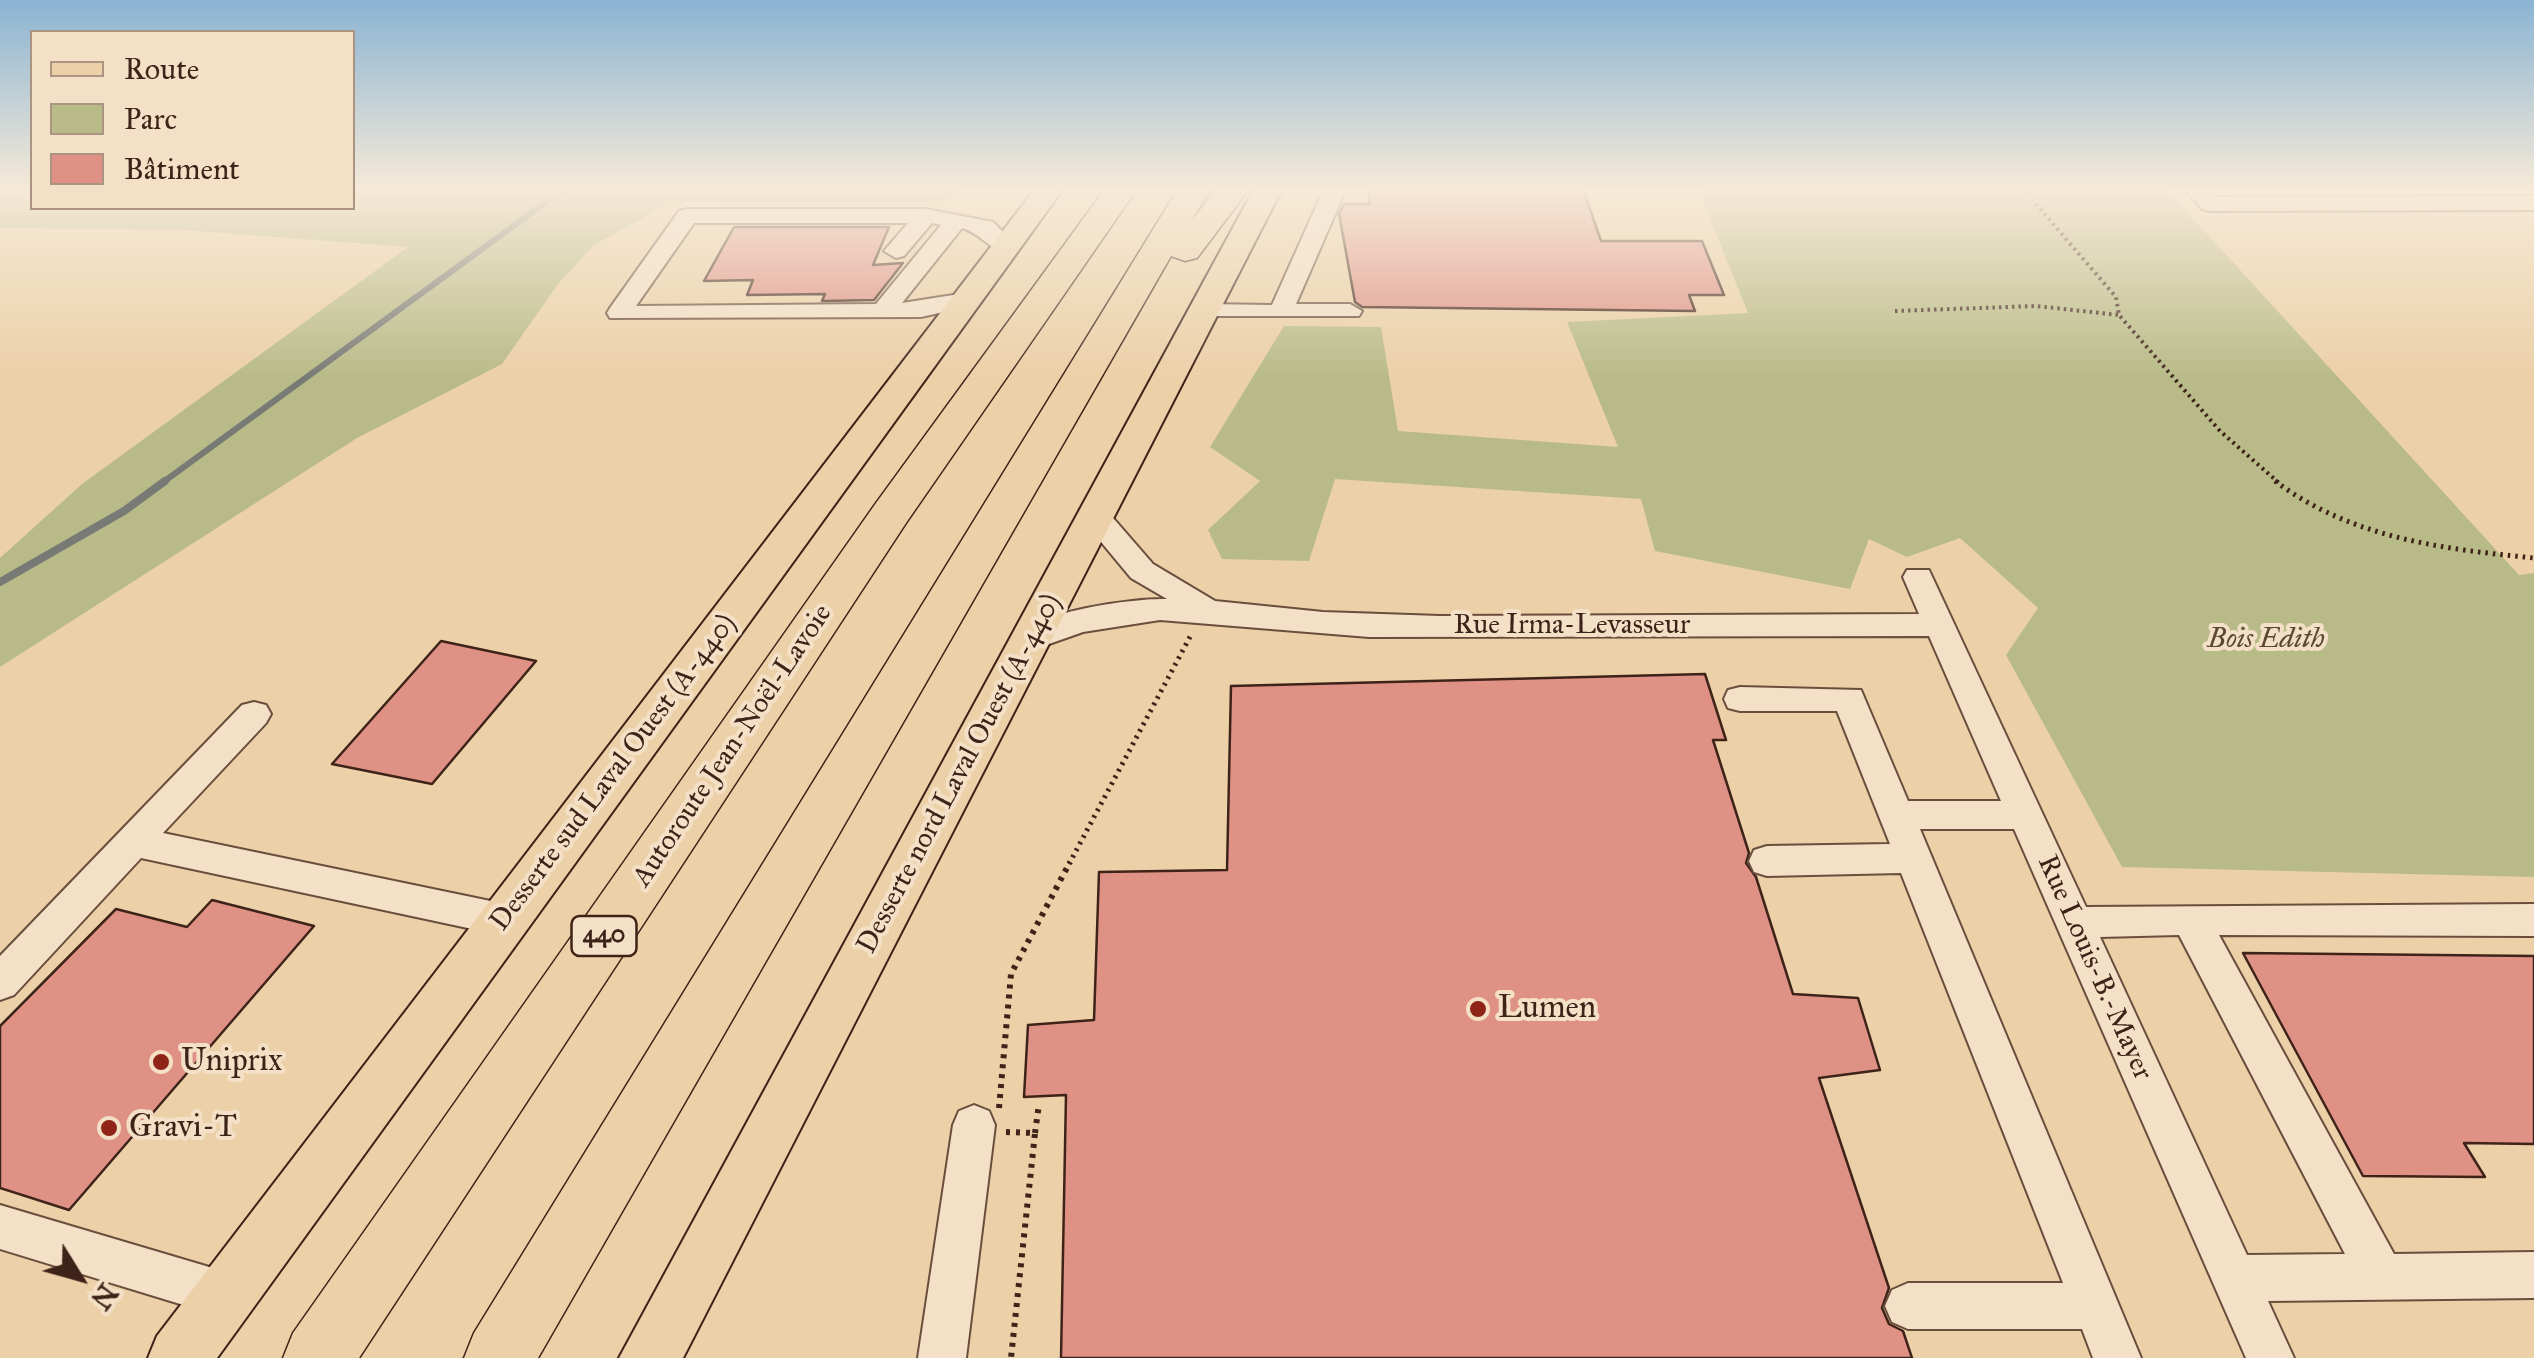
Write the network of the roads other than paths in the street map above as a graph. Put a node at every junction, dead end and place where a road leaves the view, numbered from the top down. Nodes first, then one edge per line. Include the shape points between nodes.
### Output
1 (661, 252) edge
2 (931, 252) edge
3 (1001, 252) edge
4 (1045, 252) edge
5 (1076, 252) edge
6 (1156, 252) edge
7 (1183, 252) edge
8 (1235, 252) edge
9 (1307, 252) edge
10 (966, 300) junction
11 (884, 310) junction
12 (1205, 311) junction
13 (1281, 312) junction
14 (1350, 312) dead end
15 (1074, 391) junction
16 (890, 514) junction
17 (1097, 518) junction
18 (1918, 577) dead end
19 (1200, 617) junction
20 (1940, 626) junction
21 (1032, 639) junction
22 (1740, 699) dead end
23 (254, 714) dead end
24 (1896, 815) junction
25 (2026, 815) junction
26 (134, 842) junction
27 (1913, 858) junction
28 (1767, 862) dead end
29 (2190, 919) junction
30 (505, 920) junction
31 (2534, 920) edge
32 (2074, 924) junction
33 (0, 983) edge
34 (990, 1123) road end
35 (0, 1227) edge
36 (2534, 1276) edge
37 (2233, 1278) junction
38 (2382, 1278) junction
39 (226, 1295) junction
40 (1908, 1306) dead end
41 (2096, 1306) junction
42 (179, 1358) edge
43 (318, 1358) edge
44 (500, 1358) edge
45 (650, 1358) edge
46 (942, 1358) edge
47 (2117, 1358) edge
48 (2270, 1358) edge

1 - 11 street via 620,312
2 - 11 street
3 - 10 main road, Desserte sud Laval Ouest (A-440)
4 - 16 highway
5 - 16 highway, Autoroute Jean-Noël-Lavoie / 440
6 - 15 highway
7 - 15 highway
8 - 12 main road, Desserte nord Laval Ouest (A-440)
9 - 13 street
10 - 11 street
10 - 30 main road, Desserte sud Laval Ouest (A-440)
12 - 13 street
12 - 17 main road, Desserte nord Laval Ouest (A-440)
13 - 14 street
15 - 44 highway
16 - 43 highway, Autoroute Jean-Noël-Lavoie / 440
17 - 19 street, Rue Irma-Levasseur via 1142,571
17 - 21 main road, Desserte nord Laval Ouest (A-440)
18 - 20 street, Rue Louis-B.-Mayer
19 - 20 street, Rue Irma-Levasseur via 1367,626
19 - 21 street, Rue Irma-Levasseur via 1113,611
20 - 25 street, Rue Louis-B.-Mayer
21 - 45 main road, Desserte nord Laval Ouest (A-440)
22 - 24 street via 1850,699
23 - 26 street
24 - 25 street
24 - 27 street
25 - 32 street, Rue Louis-B.-Mayer
26 - 30 street
26 - 33 street
27 - 28 street
27 - 41 street
29 - 31 street
29 - 32 street
29 - 38 street
30 - 39 main road, Desserte sud Laval Ouest (A-440)
32 - 37 street, Rue Louis-B.-Mayer
34 - 46 street
35 - 39 street
36 - 38 street
37 - 38 street
37 - 48 street, Rue Louis-B.-Mayer
39 - 42 main road, Desserte sud Laval Ouest (A-440)
40 - 41 street
41 - 47 street

